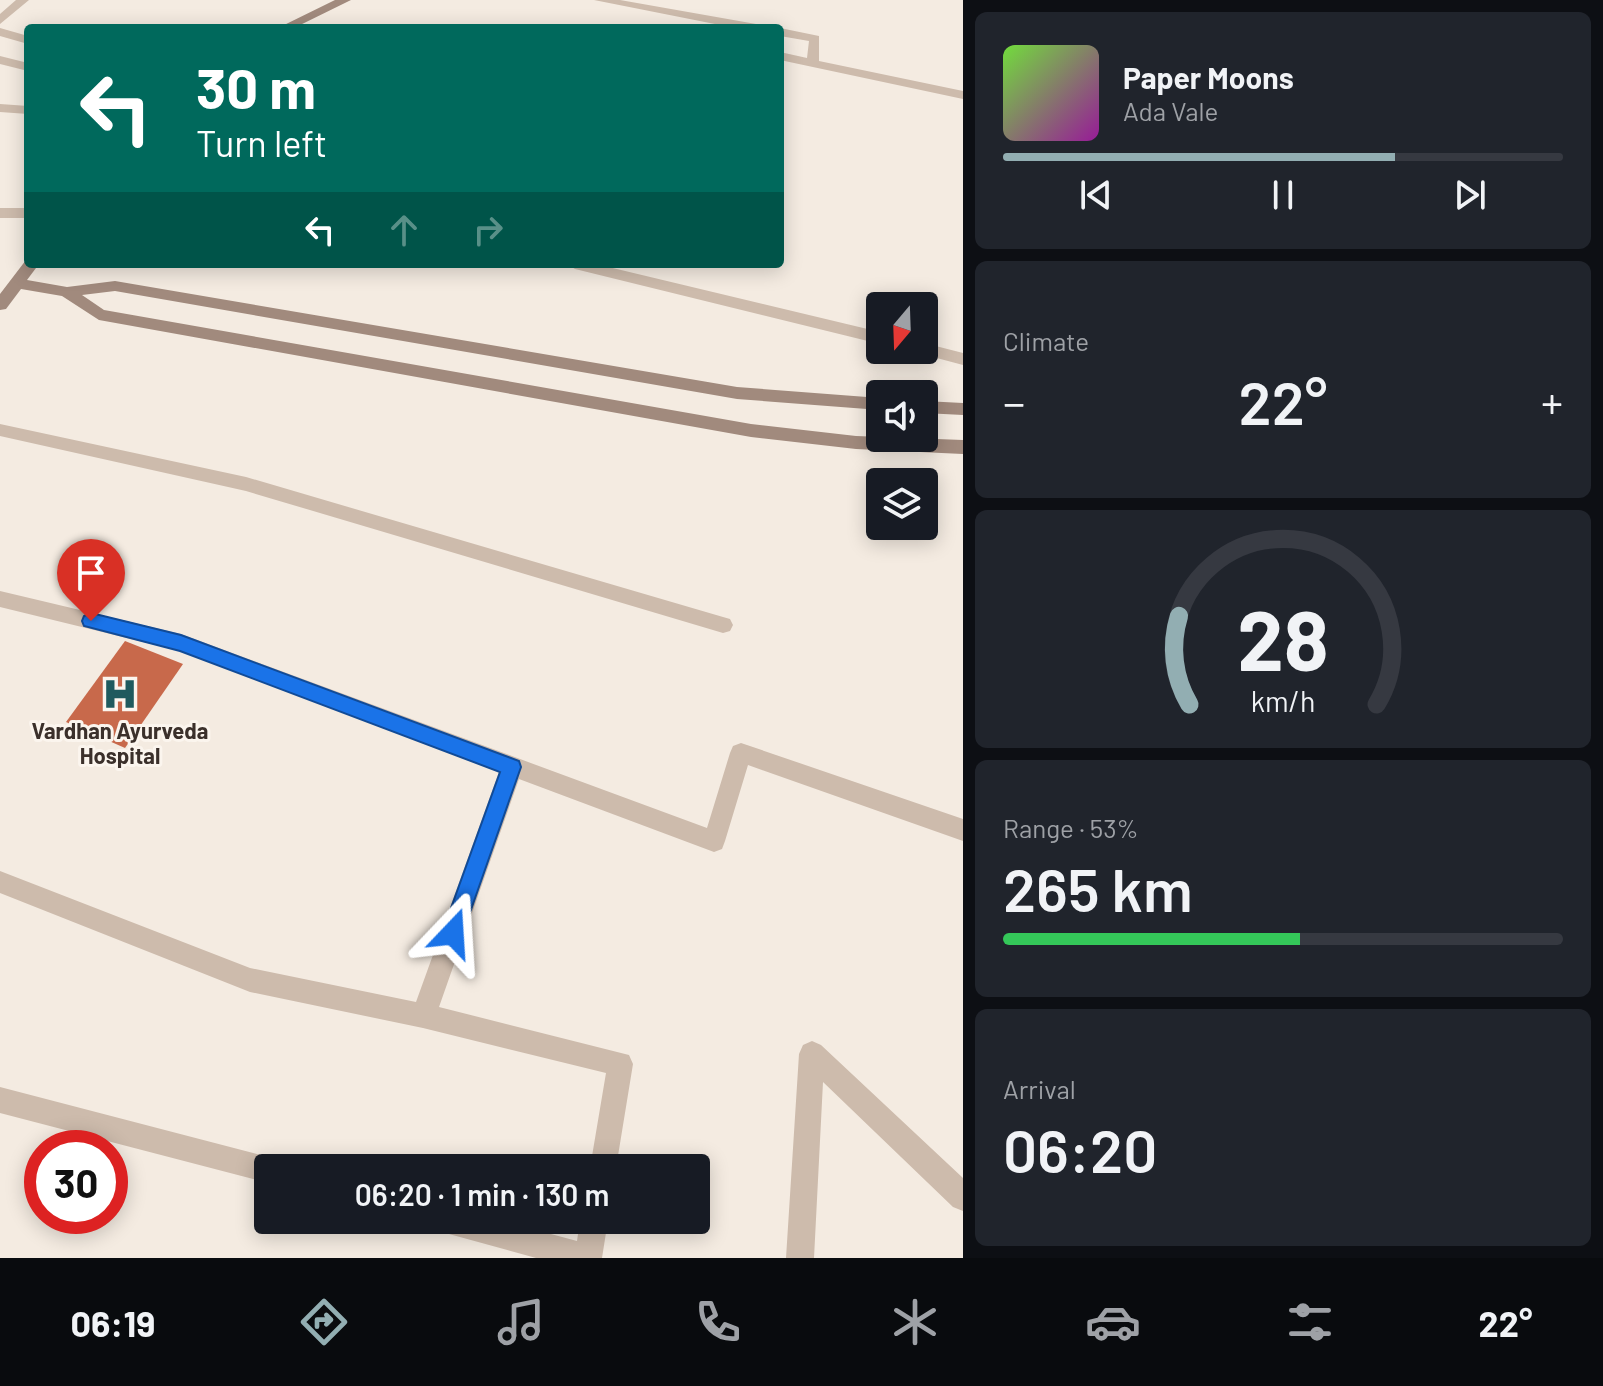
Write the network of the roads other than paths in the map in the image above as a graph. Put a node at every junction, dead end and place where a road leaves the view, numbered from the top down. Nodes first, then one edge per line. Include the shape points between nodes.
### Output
1 (23, 0) edge
2 (345, 0) edge
3 (600, 0) edge
4 (632, 3) edge
5 (0, 20) edge
6 (293, 24) edge
7 (722, 24) edge
8 (0, 32) edge
9 (784, 33) edge
10 (24, 39) edge
11 (784, 57) edge
12 (0, 60) edge
13 (813, 61) junction
14 (24, 66) edge
15 (963, 95) edge
16 (0, 108) edge
17 (24, 110) edge
18 (0, 213) edge
19 (24, 213) edge
20 (28, 268) edge
21 (591, 268) edge
22 (17, 283) junction
23 (67, 292) junction
24 (0, 305) edge
25 (866, 335) edge
26 (938, 353) edge
27 (963, 359) edge
28 (866, 403) edge
29 (938, 408) edge
30 (963, 409) edge
31 (0, 430) edge
32 (963, 447) edge
33 (0, 599) edge
34 (723, 625) dead end
35 (512, 767) junction
36 (963, 830) edge
37 (0, 882) edge
38 (423, 1016) junction
39 (0, 1100) edge
40 (605, 1154) edge
41 (254, 1166) edge
42 (963, 1197) edge
43 (500, 1234) edge
44 (591, 1234) edge
45 (587, 1258) edge
46 (800, 1258) edge

1 - 5 street
2 - 6 street
3 - 4 street
4 - 7 street
8 - 10 street
9 - 13 street via 815,39
11 - 13 street
12 - 14 street
13 - 15 street
16 - 17 street
18 - 19 street
20 - 22 street
21 - 25 street
22 - 23 street
22 - 24 street
23 - 28 street via 115,286 737,393
23 - 32 street via 99,315 707,425 820,441
26 - 27 street
29 - 30 street
31 - 34 street via 246,484
33 - 35 street via 181,643
35 - 36 street via 714,841 741,753
35 - 38 street
37 - 38 street via 250,980
38 - 40 street via 620,1064
39 - 41 street
42 - 46 street via 812,1054
43 - 45 street
44 - 45 street

